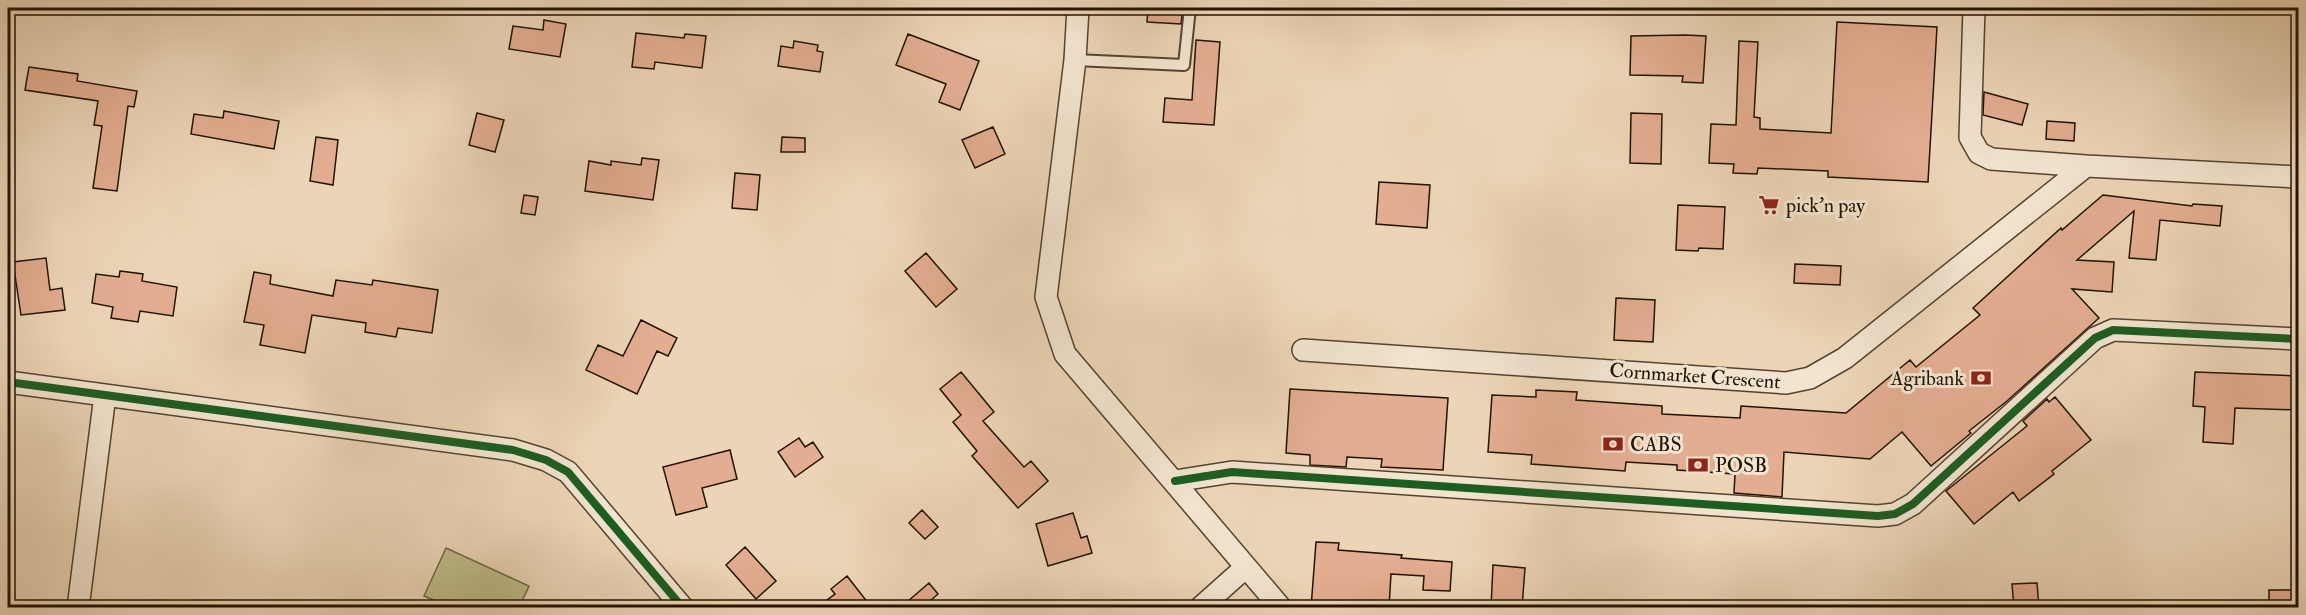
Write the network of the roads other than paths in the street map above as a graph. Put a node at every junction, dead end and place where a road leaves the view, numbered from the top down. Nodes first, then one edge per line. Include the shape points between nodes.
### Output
1 (1078, 8) edge
2 (1190, 8) edge
3 (1974, 8) edge
4 (1075, 60) junction
5 (2086, 166) junction
6 (2298, 177) edge
7 (2298, 339) edge
8 (1303, 350) dead end
9 (8, 382) edge
10 (105, 395) junction
11 (1174, 481) junction
12 (1246, 567) junction
13 (78, 608) edge
14 (683, 608) edge
15 (1200, 608) edge
16 (1281, 608) edge

1 - 4 street
2 - 4 lane via 1184,65
3 - 5 street via 1970,137 1978,153 1991,159
4 - 11 street via 1046,297 1065,354
5 - 6 street
5 - 8 street, Cornmarket Crescent via 1845,358 1810,378 1786,383
7 - 11 street via 2113,330 2095,338 1913,504 1895,514 1878,516 1232,472
9 - 10 street
10 - 13 street
10 - 14 street via 513,450 546,460 568,472
11 - 12 street
12 - 15 street
12 - 16 street

